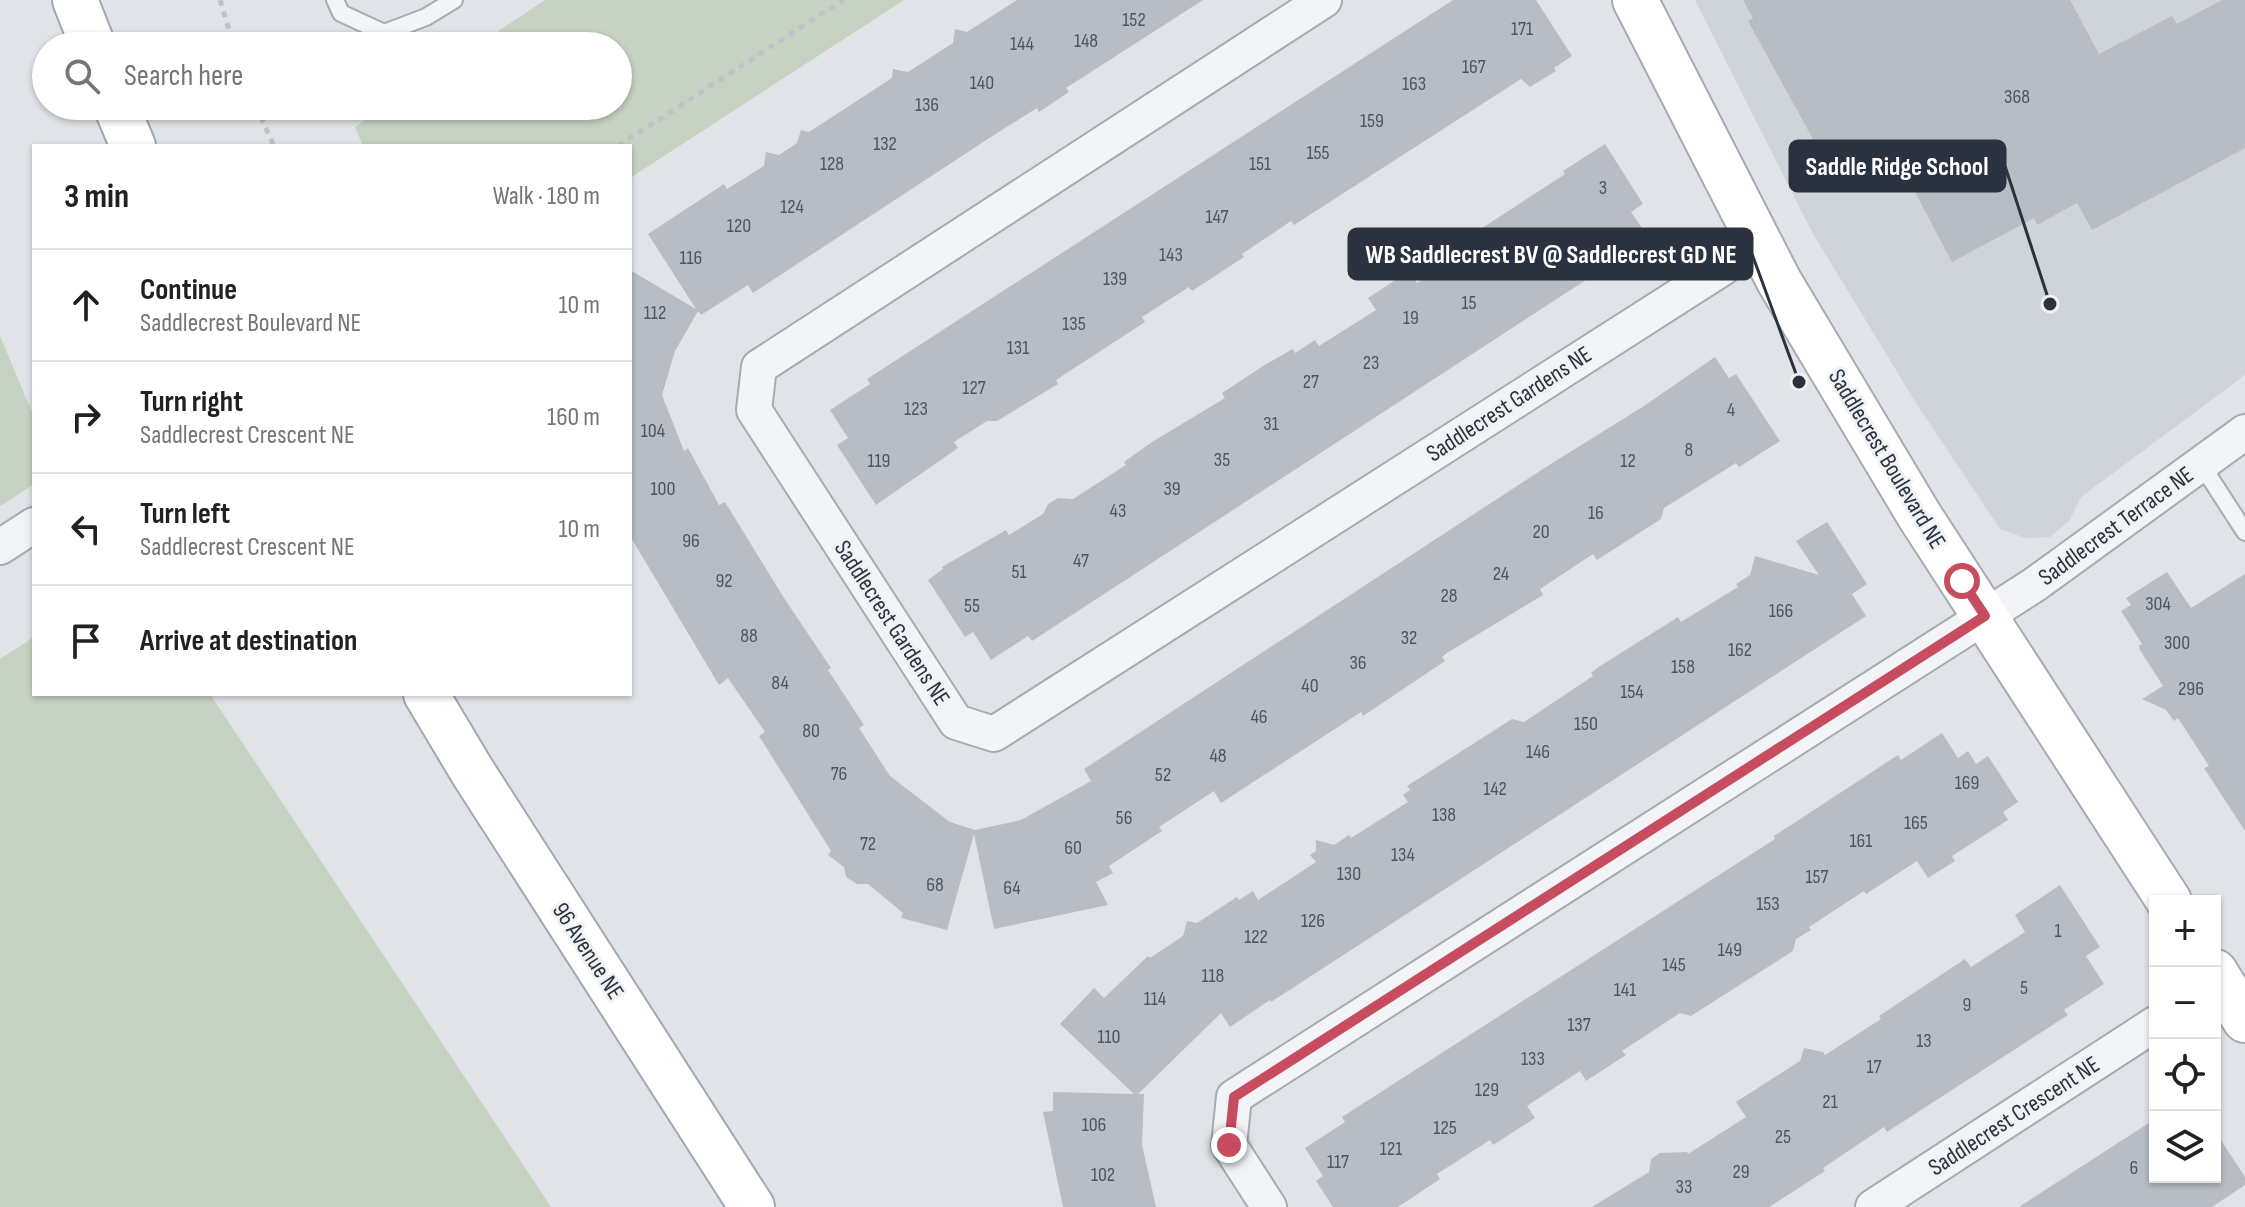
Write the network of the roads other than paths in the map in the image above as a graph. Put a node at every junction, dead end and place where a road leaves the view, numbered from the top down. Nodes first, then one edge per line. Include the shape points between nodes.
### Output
1 (75, 0) edge
2 (335, 0) edge
3 (454, 0) edge
4 (1324, 0) edge
5 (1635, 0) edge
6 (88, 32) edge
7 (382, 32) edge
8 (387, 32) edge
9 (122, 120) edge
10 (132, 144) edge
11 (1758, 240) junction
12 (2245, 432) edge
13 (2201, 464) junction
14 (32, 526) edge
15 (2245, 532) edge
16 (0, 547) edge
17 (1985, 616) junction
18 (427, 696) edge
19 (2165, 895) edge
20 (2221, 984) edge
21 (2245, 1020) edge
22 (2149, 1028) edge
23 (752, 1207) edge
24 (1269, 1207) edge
25 (1873, 1207) edge

1 - 6 street
2 - 7 lane via 341,13
3 - 8 lane
4 - 11 street, Saddlecrest Gardens NE via 759,367 754,410 956,722 994,734 1721,269
5 - 11 street, Saddlecrest Boulevard NE
9 - 10 street
11 - 17 street, Saddlecrest Boulevard NE via 1919,515
12 - 13 street, Saddlecrest Terrace NE
13 - 15 lane
13 - 17 street, Saddlecrest Terrace NE
14 - 16 street
17 - 19 street, Saddlecrest Boulevard NE
17 - 24 street via 1234,1097 1229,1145
18 - 23 street, 96 Avenue NE
20 - 21 street
22 - 25 street, Saddlecrest Crescent NE

